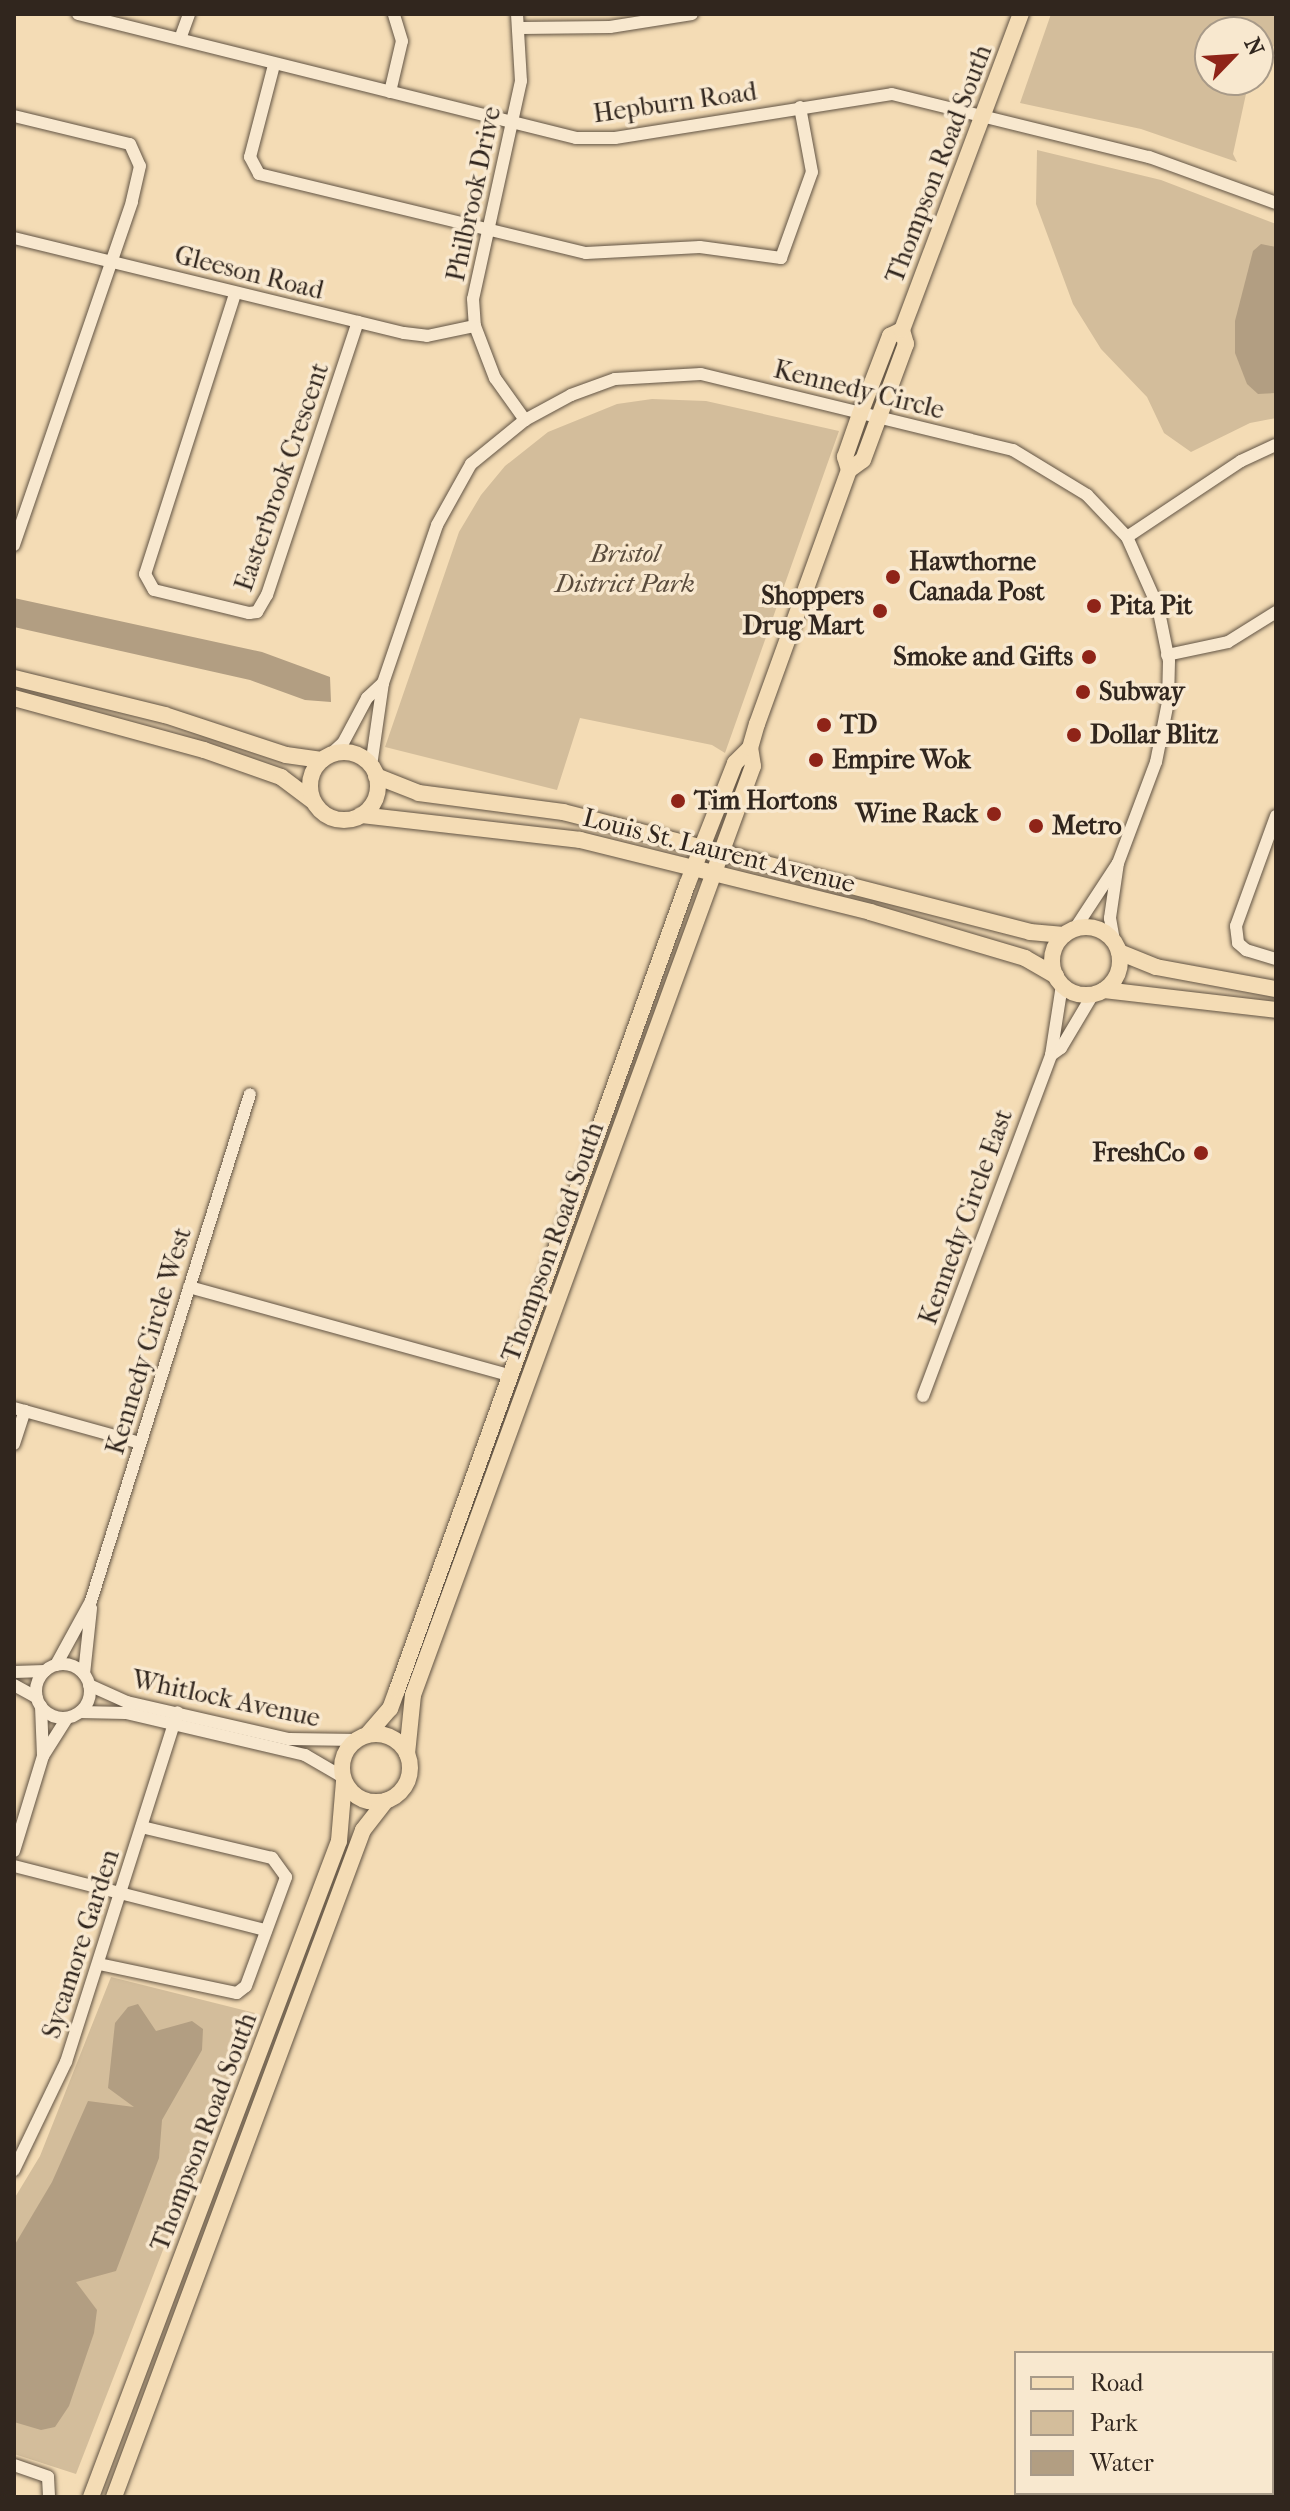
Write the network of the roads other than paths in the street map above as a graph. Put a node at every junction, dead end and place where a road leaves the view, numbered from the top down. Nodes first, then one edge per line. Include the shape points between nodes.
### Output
1 (78, 14) edge
2 (189, 14) edge
3 (394, 14) edge
4 (517, 14) edge
5 (692, 14) edge
6 (1021, 14) edge
7 (110, 17) edge
8 (521, 28) junction
9 (180, 39) junction
10 (274, 65) junction
11 (390, 92) junction
12 (800, 107) junction
13 (14, 116) edge
14 (982, 116) junction
15 (511, 122) junction
16 (1276, 203) edge
17 (484, 231) junction
18 (14, 238) edge
19 (112, 262) junction
20 (235, 294) junction
21 (358, 322) junction
22 (475, 326) junction
23 (902, 330) junction
24 (860, 414) junction
25 (879, 418) junction
26 (525, 420) junction
27 (1276, 445) edge
28 (849, 470) junction
29 (1127, 537) junction
30 (14, 545) edge
31 (1276, 613) edge
32 (1167, 655) junction
33 (14, 678) edge
34 (383, 683) junction
35 (14, 698) edge
36 (750, 748) junction
37 (327, 757) junction
38 (374, 771) junction
39 (313, 801) junction
40 (361, 815) junction
41 (1276, 816) edge
42 (702, 846) junction
43 (720, 851) junction
44 (1118, 863) junction
45 (693, 869) junction
46 (711, 873) junction
47 (1069, 932) junction
48 (1116, 946) junction
49 (1276, 959) edge
50 (1059, 981) junction
51 (1276, 989) edge
52 (1098, 992) junction
53 (1276, 1010) edge
54 (1051, 1055) junction
55 (250, 1094) dead end
56 (189, 1287) junction
57 (509, 1375) junction
58 (923, 1396) dead end
59 (19, 1410) edge
60 (140, 1443) junction
61 (14, 1444) edge
62 (91, 1601) junction
63 (50, 1668) junction
64 (14, 1672) edge
65 (86, 1679) junction
66 (14, 1685) edge
67 (39, 1702) junction
68 (80, 1712) junction
69 (67, 1718) junction
70 (176, 1718) junction
71 (362, 1738) junction
72 (407, 1754) junction
73 (43, 1756) junction
74 (342, 1778) junction
75 (386, 1801) junction
76 (142, 1827) junction
77 (14, 1851) edge
78 (14, 1866) edge
79 (121, 1895) junction
80 (266, 1930) junction
81 (99, 1964) junction
82 (14, 2170) edge
83 (14, 2465) edge
84 (49, 2497) edge
85 (91, 2497) edge
86 (114, 2497) edge

1 - 7 street, Hepburn Road
2 - 9 street
3 - 11 street via 402,48
4 - 8 street, Philbrook Drive
5 - 8 street via 610,27
6 - 14 main road, Thompson Road South
7 - 9 street, Hepburn Road
8 - 15 street, Philbrook Drive via 521,81
9 - 10 street, Hepburn Road
10 - 11 street, Hepburn Road
10 - 17 street via 250,157 259,174
11 - 15 street, Hepburn Road
12 - 14 street, Hepburn Road via 892,94
12 - 15 street, Hepburn Road via 615,138 576,138
12 - 17 street via 812,172 781,258 700,247 586,253
13 - 19 street via 136,148 140,166 135,190
14 - 16 street, Hepburn Road via 1200,171
14 - 23 main road, Thompson Road South
15 - 17 street, Philbrook Drive
17 - 22 street, Philbrook Drive via 473,299
18 - 19 street, Gleeson Road
19 - 20 street, Gleeson Road
19 - 30 street
20 - 21 street, Gleeson Road
20 - 21 street, Easterbrook Crescent via 145,574 154,590 249,613 257,612 267,595
21 - 22 street, Gleeson Road via 427,336
22 - 26 street, Philbrook Drive via 495,378
23 - 24 main road, Thompson Road South via 890,336
23 - 25 main road, Thompson Road South via 906,344
24 - 25 street, Kennedy Circle
24 - 26 street, Kennedy Circle via 701,374 655,373 615,379
24 - 28 main road, Thompson Road South via 845,457
25 - 28 main road, Thompson Road South via 863,460
25 - 29 street, Kennedy Circle via 1013,450 1087,495
26 - 34 street, Kennedy Circle via 471,464 451,494
27 - 29 street via 1241,461
28 - 36 main road, Thompson Road South
29 - 32 street, Kennedy Circle via 1158,607
31 - 32 street via 1228,642
32 - 44 street, Kennedy Circle via 1168,702 1156,762
33 - 37 main road via 165,715 286,755
34 - 37 street, Kennedy Circle via 367,698 343,743
34 - 38 street, Kennedy Circle
35 - 39 main road via 216,754 281,777
36 - 42 main road, Thompson Road South via 735,763
36 - 43 main road, Thompson Road South via 753,766
37 - 38 main road via 353,753
37 - 39 main road via 311,779
38 - 40 main road via 375,798
38 - 42 main road, Louis St. Laurent Avenue via 408,791 563,812
39 - 40 main road via 340,820
40 - 45 main road, Louis St. Laurent Avenue via 539,833
41 - 49 street via 1236,926 1238,943 1246,950
42 - 43 main road, Louis St. Laurent Avenue
42 - 45 main road, Thompson Road South
43 - 46 main road, Thompson Road South
43 - 47 main road, Louis St. Laurent Avenue via 1030,932
44 - 47 street, Kennedy Circle
44 - 48 street, Kennedy Circle via 1110,918
45 - 46 main road, Louis St. Laurent Avenue
45 - 57 main road, Thompson Road South
46 - 50 main road, Louis St. Laurent Avenue via 1025,958
46 - 72 main road, Thompson Road South via 413,1695
47 - 48 main road via 1096,929
47 - 50 main road via 1053,954
48 - 51 main road via 1156,967
48 - 52 main road via 1118,974
50 - 52 main road
50 - 54 street, Kennedy Circle East
52 - 53 main road
52 - 54 street, Kennedy Circle East
54 - 58 street, Kennedy Circle East
55 - 56 street, Kennedy Circle West
56 - 57 street
56 - 60 street, Kennedy Circle West
57 - 71 main road, Thompson Road South via 390,1709
59 - 60 street
59 - 61 street
60 - 62 street, Kennedy Circle West
62 - 63 street, Kennedy Circle West
62 - 65 street, Kennedy Circle West
63 - 64 street
63 - 65 street via 71,1665
63 - 67 street via 37,1684
65 - 68 street via 89,1700
65 - 70 street, Whitlock Avenue via 127,1702
66 - 67 street
67 - 69 street via 52,1716
67 - 73 street
68 - 69 street
68 - 70 street, Whitlock Avenue
69 - 73 street
70 - 71 street, Whitlock Avenue via 289,1739
70 - 74 street, Whitlock Avenue via 313,1757
70 - 76 street, Sycamore Garden
71 - 72 main road via 390,1737
71 - 74 main road via 344,1755
72 - 75 main road via 406,1787
73 - 77 street
74 - 75 main road via 369,1801
74 - 85 main road, Thompson Road South via 344,1824 335,1853
75 - 86 main road, Thompson Road South via 363,1830
76 - 79 street, Sycamore Garden
76 - 80 street via 272,1858 282,1865 286,1877
78 - 79 street
79 - 80 street
79 - 81 street, Sycamore Garden
80 - 81 street via 246,1986 237,1993
81 - 82 street, Sycamore Garden via 66,2062
83 - 84 street via 48,2477

